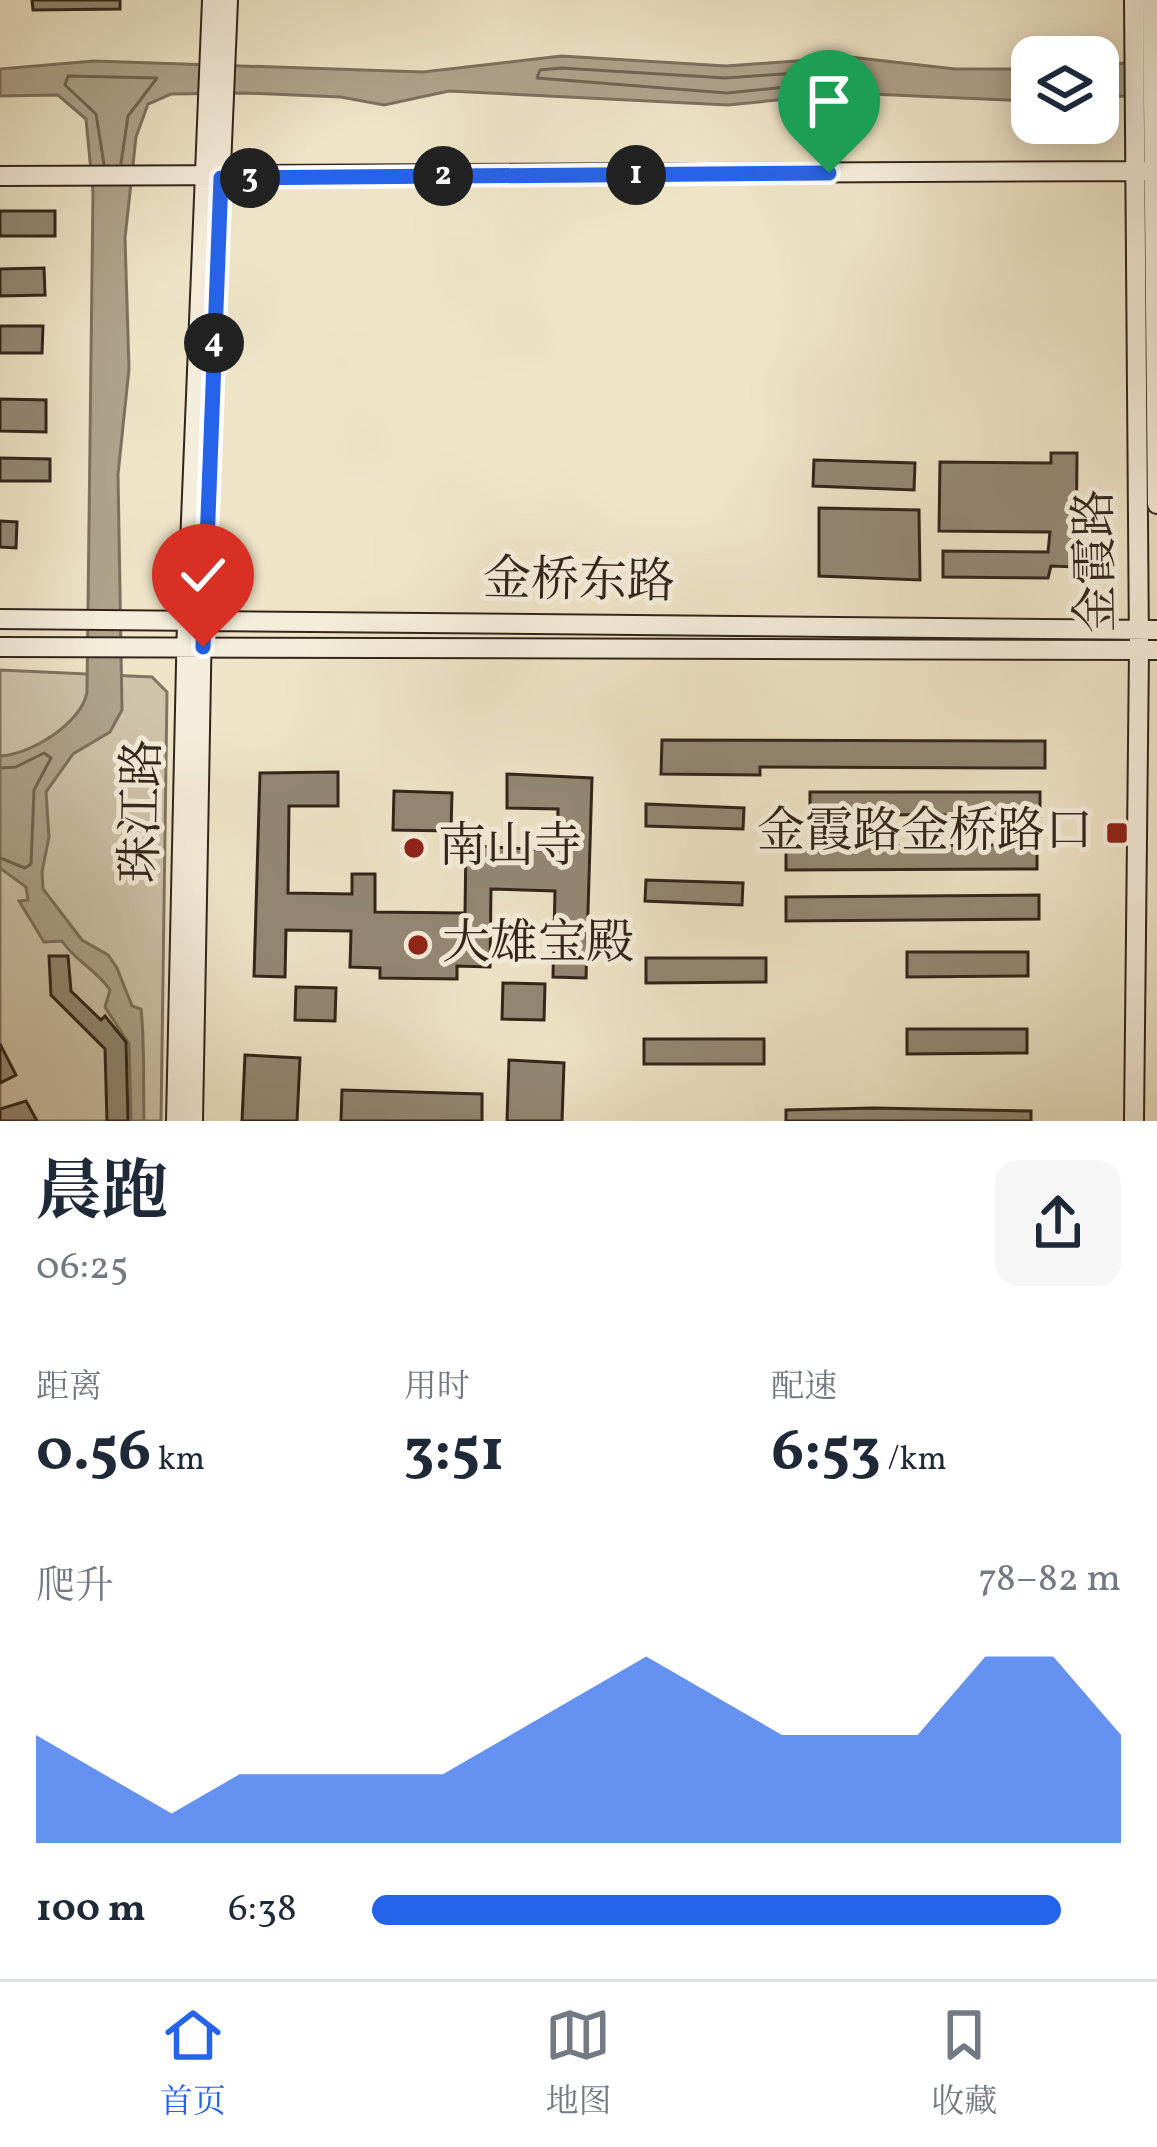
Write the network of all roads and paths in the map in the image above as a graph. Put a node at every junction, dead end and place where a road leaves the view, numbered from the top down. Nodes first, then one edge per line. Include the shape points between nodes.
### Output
1 (212, 0) edge
2 (228, 0) edge
3 (1134, 0) edge
4 (1152, 0) edge
5 (1143, 49) junction
6 (218, 50) junction
7 (1141, 171) junction
8 (0, 176) edge
9 (212, 178) junction
10 (1157, 503) edge
11 (0, 619) edge
12 (195, 619) junction
13 (1148, 629) edge
14 (0, 647) edge
15 (195, 647) junction
16 (1148, 650) edge
17 (176, 1121) edge
18 (193, 1121) edge
19 (1134, 1121) edge

1 - 6 street, 珠江路
2 - 6 street, 珠江路
3 - 5 street, 金霞路
4 - 5 street, 金霞路
5 - 7 street, 金霞路
6 - 9 street, 珠江路
7 - 9 street
7 - 10 street, 金霞路
7 - 13 street, 金霞路
8 - 9 street
9 - 12 street, 珠江路
11 - 12 street, 金桥东路
12 - 13 street, 金桥东路
12 - 15 street, 珠江路
13 - 16 street, 金霞路
14 - 15 street, 金桥东路
15 - 16 street, 金桥东路
15 - 17 street, 珠江路
15 - 18 street, 珠江路
16 - 19 street, 金霞路

